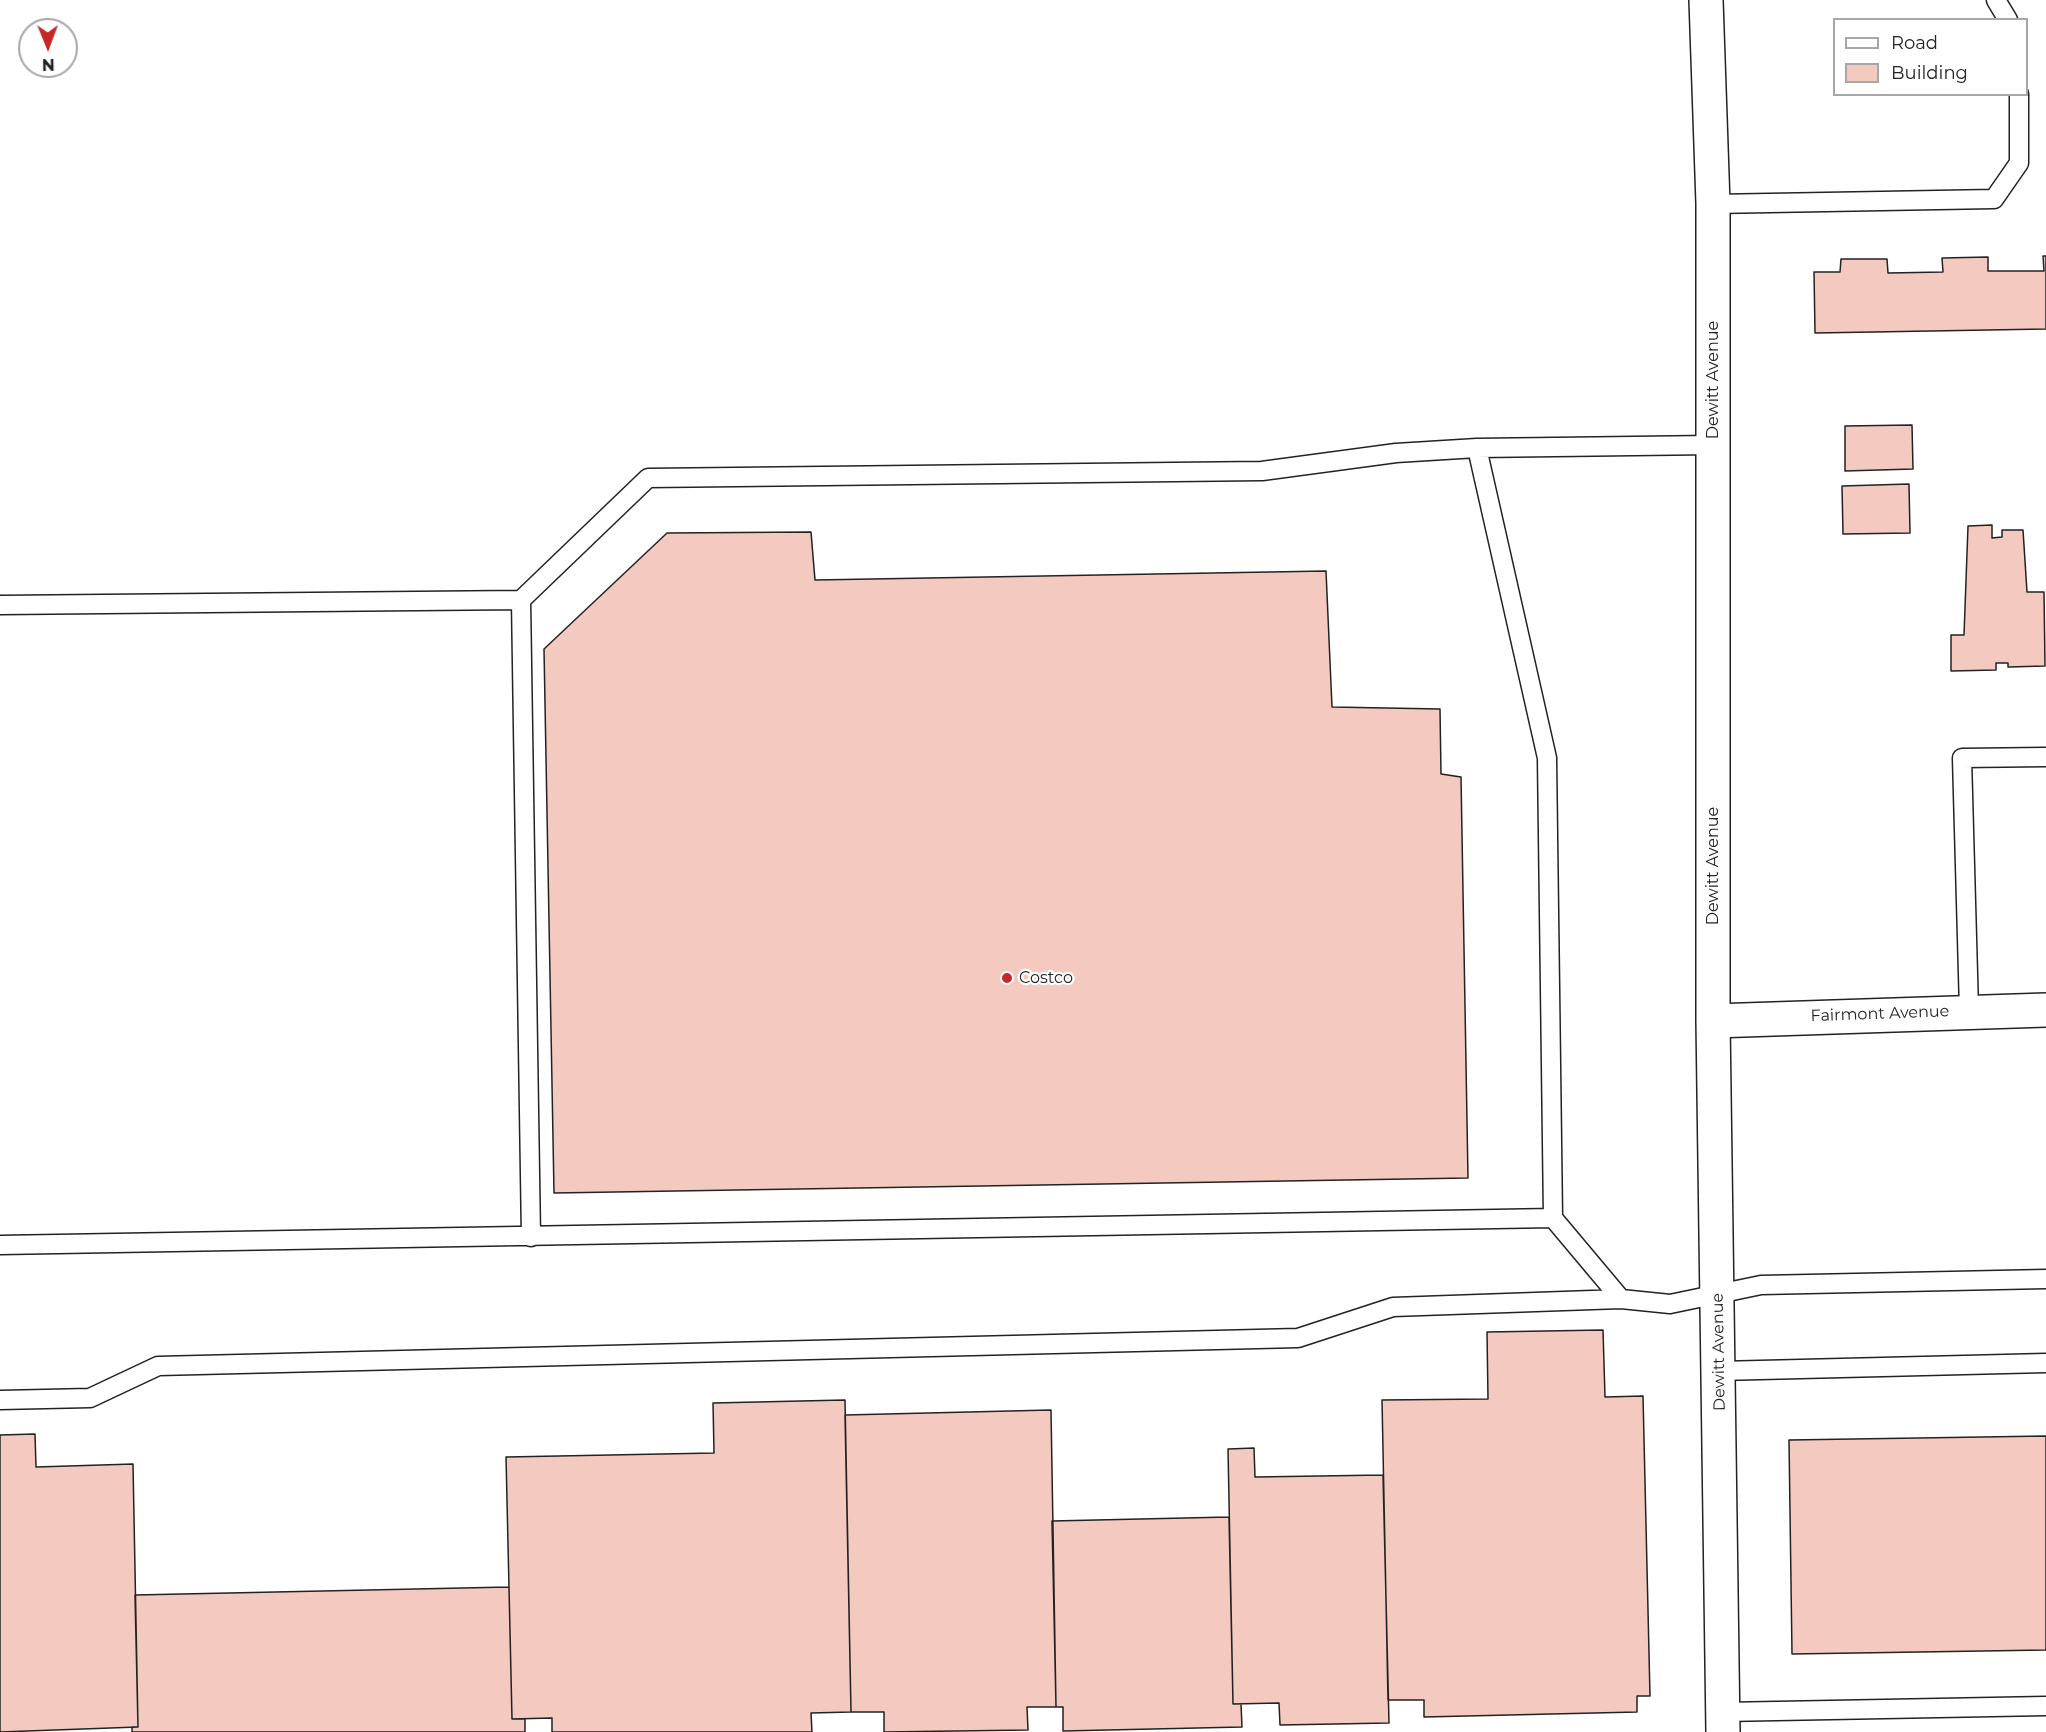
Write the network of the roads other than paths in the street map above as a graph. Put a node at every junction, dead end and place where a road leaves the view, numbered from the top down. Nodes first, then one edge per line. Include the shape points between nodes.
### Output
1 (1706, 0) edge
2 (1996, 0) edge
3 (2007, 18) edge
4 (2019, 96) edge
5 (1713, 204) junction
6 (1712, 445) junction
7 (1477, 448) junction
8 (521, 600) junction
9 (0, 605) edge
10 (2046, 757) edge
11 (1969, 1010) junction
12 (2046, 1010) edge
13 (1713, 1021) junction
14 (1553, 1218) junction
15 (531, 1237) junction
16 (0, 1245) edge
17 (2046, 1279) edge
18 (1718, 1296) junction
19 (1622, 1299) junction
20 (2046, 1363) edge
21 (1719, 1371) junction
22 (0, 1400) edge
23 (2046, 1706) edge
24 (1723, 1722) edge

1 - 5 street, Dewitt Avenue
2 - 3 lane
4 - 5 lane via 2019,164 1994,199
5 - 6 street, Dewitt Avenue
6 - 7 lane
6 - 13 street, Dewitt Avenue
7 - 8 lane via 1396,453 1262,471 648,478
7 - 14 lane via 1547,758
8 - 9 lane
8 - 15 lane
10 - 11 lane via 1962,758
11 - 12 street, Fairmont Avenue
11 - 13 street, Fairmont Avenue
13 - 18 street, Dewitt Avenue
14 - 15 lane
14 - 19 lane
15 - 16 lane
17 - 18 lane via 1761,1285
18 - 19 lane via 1670,1304
18 - 21 street, Dewitt Avenue
19 - 22 lane via 1393,1307 1298,1338 158,1366 90,1398
20 - 21 lane
21 - 24 street, Dewitt Avenue
23 - 24 lane

